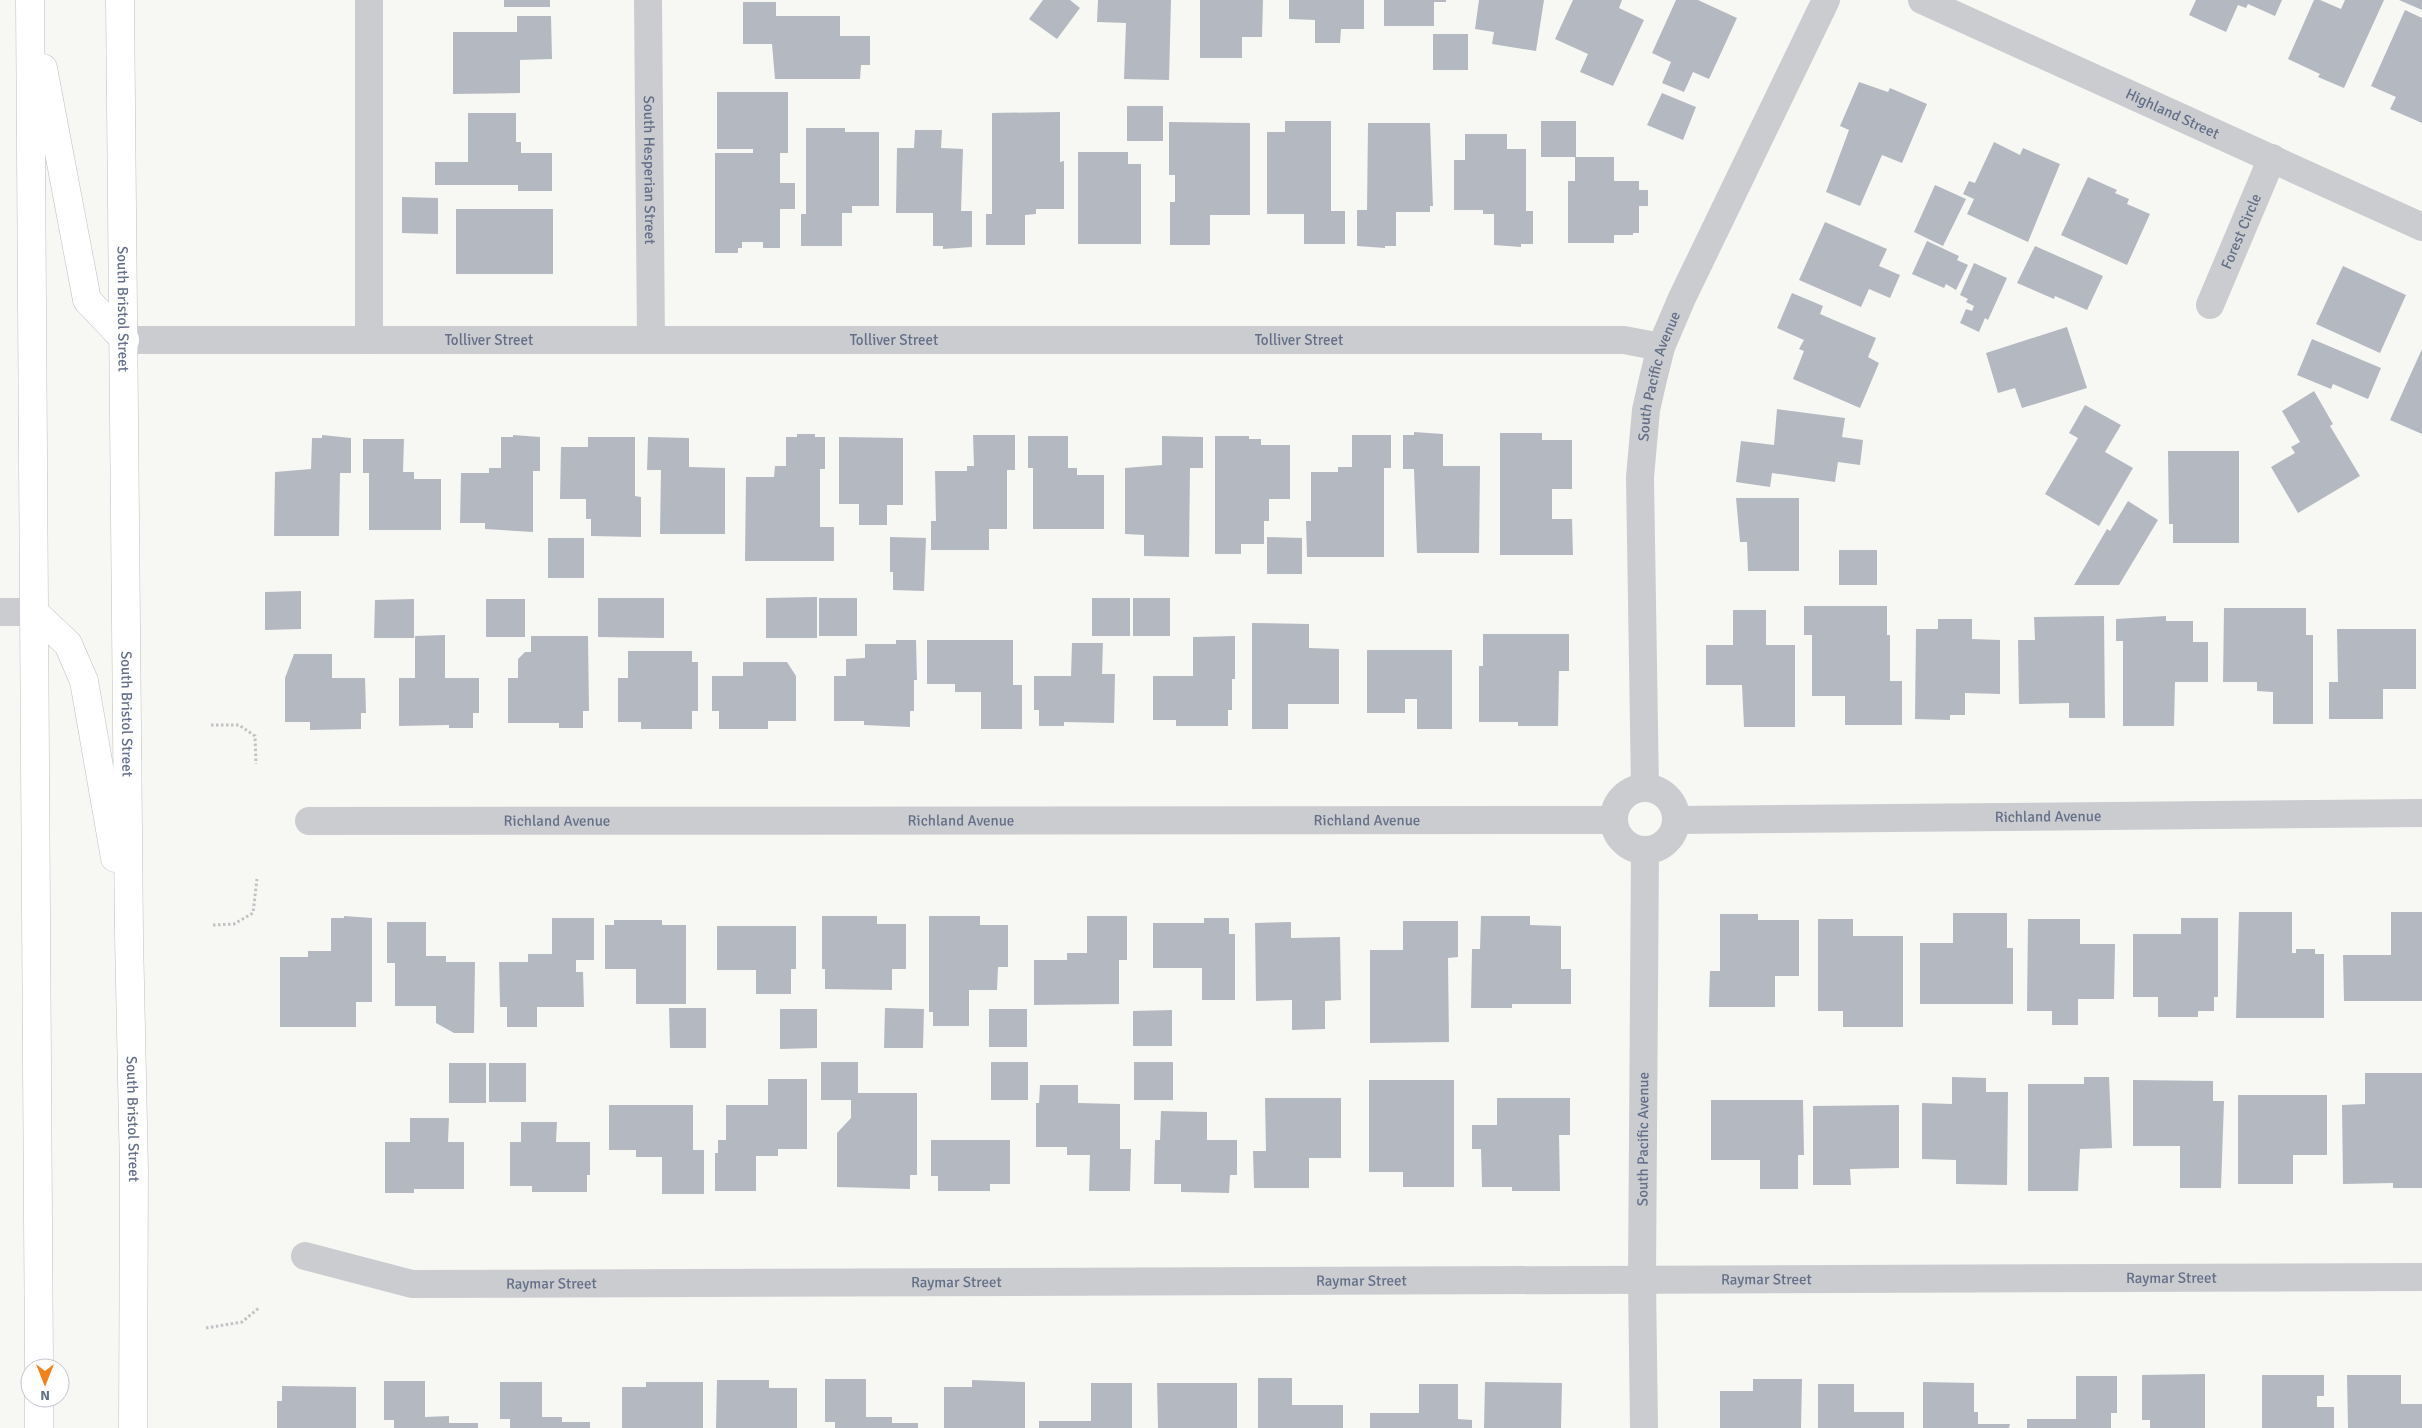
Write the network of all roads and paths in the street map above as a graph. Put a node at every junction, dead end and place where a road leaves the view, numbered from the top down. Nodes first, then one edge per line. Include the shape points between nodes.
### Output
1 (30, 0) edge
2 (120, 0) edge
3 (369, 0) edge
4 (648, 0) edge
5 (1826, 0) edge
6 (1922, 0) edge
7 (2272, 158) junction
8 (2422, 227) edge
9 (2210, 305) dead end
10 (124, 340) junction
11 (369, 340) junction
12 (652, 340) junction
13 (1661, 347) junction
14 (0, 612) edge
15 (34, 612) junction
16 (211, 725) dead end
17 (256, 764) dead end
18 (1645, 788) junction
19 (2422, 813) edge
20 (1613, 820) junction
21 (1676, 820) junction
22 (308, 821) dead end
23 (1645, 850) junction
24 (258, 879) dead end
25 (213, 925) dead end
26 (129, 936) junction
27 (305, 1256) dead end
28 (2422, 1277) edge
29 (1642, 1280) junction
30 (260, 1307) dead end
31 (206, 1328) dead end
32 (39, 1358) edge
33 (39, 1408) edge
34 (39, 1428) edge
35 (133, 1428) edge
36 (1644, 1428) edge

1 - 10 main road via 87,300
1 - 15 main road
2 - 10 main road, South Bristol Street
3 - 11 street
4 - 12 street, South Hesperian Street
5 - 13 street, South Pacific Avenue
6 - 7 street, Highland Street
7 - 8 street, Highland Street
7 - 9 street, Forest Circle
10 - 11 street, Tolliver Street
10 - 26 main road, South Bristol Street
11 - 12 street, Tolliver Street
12 - 13 street, Tolliver Street via 1624,340
13 - 18 street, South Pacific Avenue via 1646,410 1640,477
14 - 15 street
15 - 26 main road via 68,644 84,681
15 - 32 main road
16 - 17 path via 239,725 255,736
18 - 20 street via 1627,794 1620,801
18 - 21 street via 1666,796
19 - 21 street, Richland Avenue
20 - 22 street, Richland Avenue
20 - 23 street via 1620,838 1627,845
21 - 23 street via 1666,843
23 - 29 street, South Pacific Avenue
24 - 25 path via 253,913 234,924
26 - 35 main road, South Bristol Street via 134,1172
27 - 29 street, Raymar Street via 412,1284
28 - 29 street, Raymar Street
29 - 36 street, South Pacific Avenue
30 - 31 path via 242,1322
33 - 34 main road

